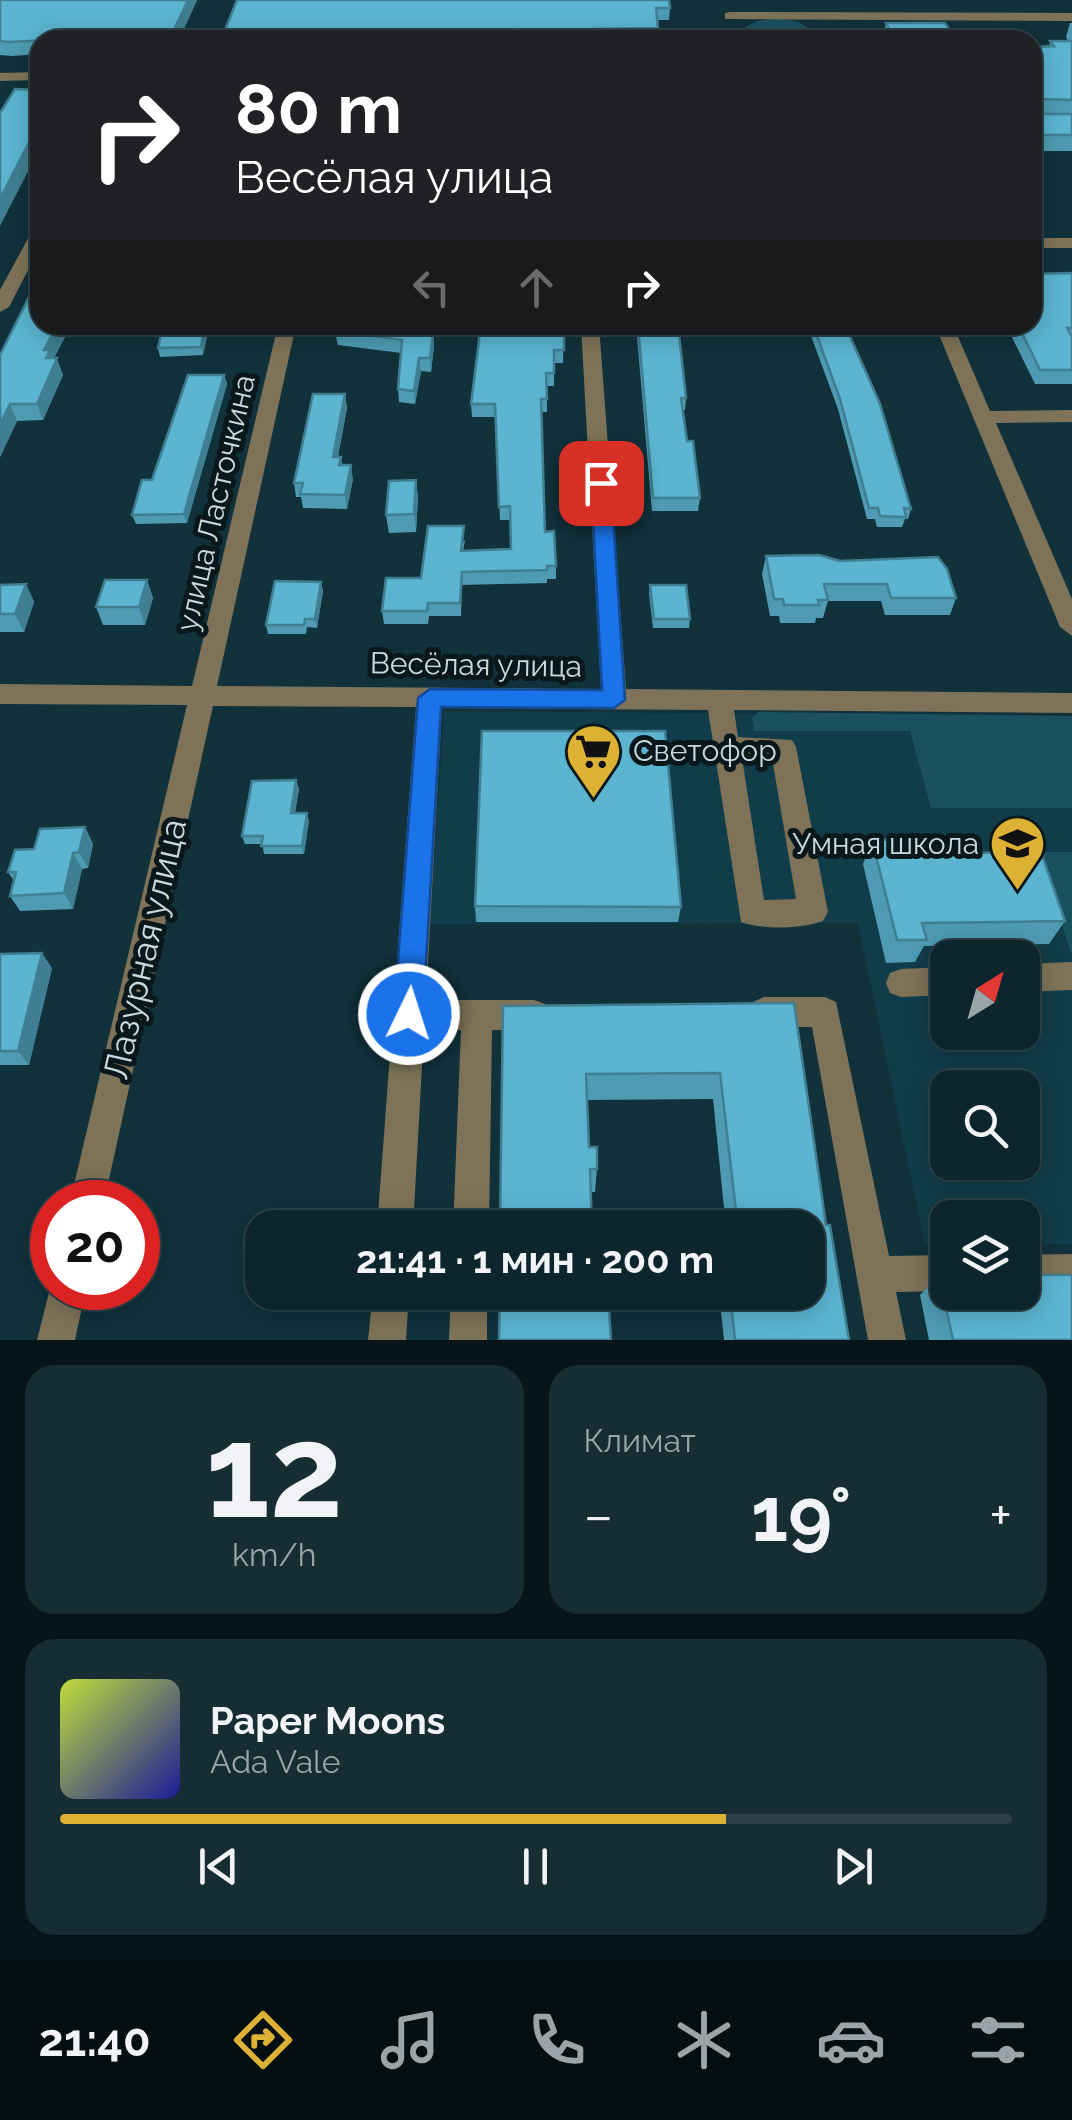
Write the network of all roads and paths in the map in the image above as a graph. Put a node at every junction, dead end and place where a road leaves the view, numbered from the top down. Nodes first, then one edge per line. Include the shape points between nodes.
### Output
1 (726, 0) edge
2 (933, 0) edge
3 (944, 17) junction
4 (1072, 17) edge
5 (951, 30) edge
6 (0, 76) edge
7 (30, 76) edge
8 (1072, 242) edge
9 (1042, 243) edge
10 (30, 250) edge
11 (0, 307) edge
12 (285, 335) edge
13 (591, 335) edge
14 (948, 335) edge
15 (1072, 416) edge
16 (983, 417) junction
17 (1072, 627) edge
18 (0, 694) edge
19 (203, 695) junction
20 (430, 698) junction
21 (614, 700) junction
22 (720, 702) junction
23 (1072, 704) edge
24 (727, 748) junction
25 (1072, 976) edge
26 (1040, 977) edge
27 (930, 982) edge
28 (900, 983) dead end
29 (728, 1012) edge
30 (409, 1014) junction
31 (574, 1014) edge
32 (477, 1015) junction
33 (92, 1180) edge
34 (396, 1210) edge
35 (472, 1210) edge
36 (1072, 1272) edge
37 (1040, 1273) edge
38 (874, 1274) junction
39 (930, 1274) edge
40 (63, 1310) edge
41 (389, 1310) edge
42 (469, 1310) edge
43 (56, 1340) edge
44 (388, 1340) edge
45 (468, 1340) edge
46 (886, 1340) edge

1 - 3 street via 732,22
2 - 3 street
3 - 4 street
3 - 5 street
6 - 7 street
8 - 9 street
10 - 11 street
12 - 19 street, улица Ласточкина
13 - 21 street
14 - 16 street
15 - 16 street
16 - 17 street
18 - 19 street, Весёлая улица
19 - 20 street, Весёлая улица
19 - 33 street, Лазурная улица
20 - 21 street, Весёлая улица
20 - 30 street
21 - 22 street, Весёлая улица
22 - 23 street, Весёлая улица
22 - 24 street
24 - 24 street via 751,913 813,912 783,747
25 - 26 street
27 - 28 street
29 - 38 street via 826,1012
30 - 32 street
30 - 34 street
31 - 32 street
32 - 35 street
36 - 37 street
38 - 39 street
38 - 46 street
40 - 43 street
41 - 44 street
42 - 45 street

